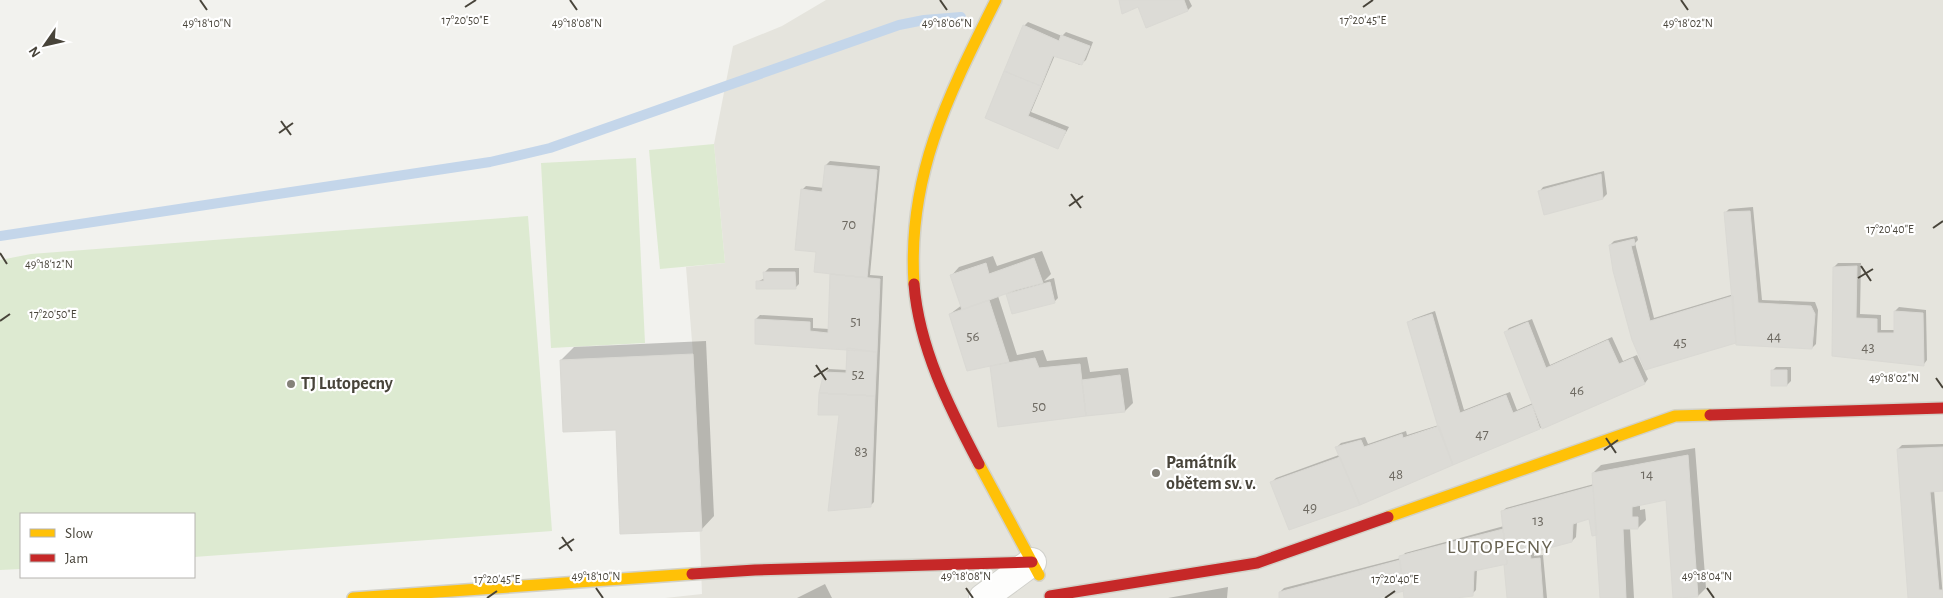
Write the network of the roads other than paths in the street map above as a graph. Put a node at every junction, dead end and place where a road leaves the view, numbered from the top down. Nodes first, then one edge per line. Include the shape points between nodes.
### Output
1 (996, 0) edge
2 (1943, 408) edge
3 (1032, 562) junction
4 (1050, 597) edge
5 (353, 598) edge
6 (983, 598) edge

1 - 3 street via 934,138 922,176 916,212 915,279 918,312 928,354
2 - 4 street via 1675,416 1257,563
3 - 4 street
3 - 5 street via 800,568
3 - 6 street

